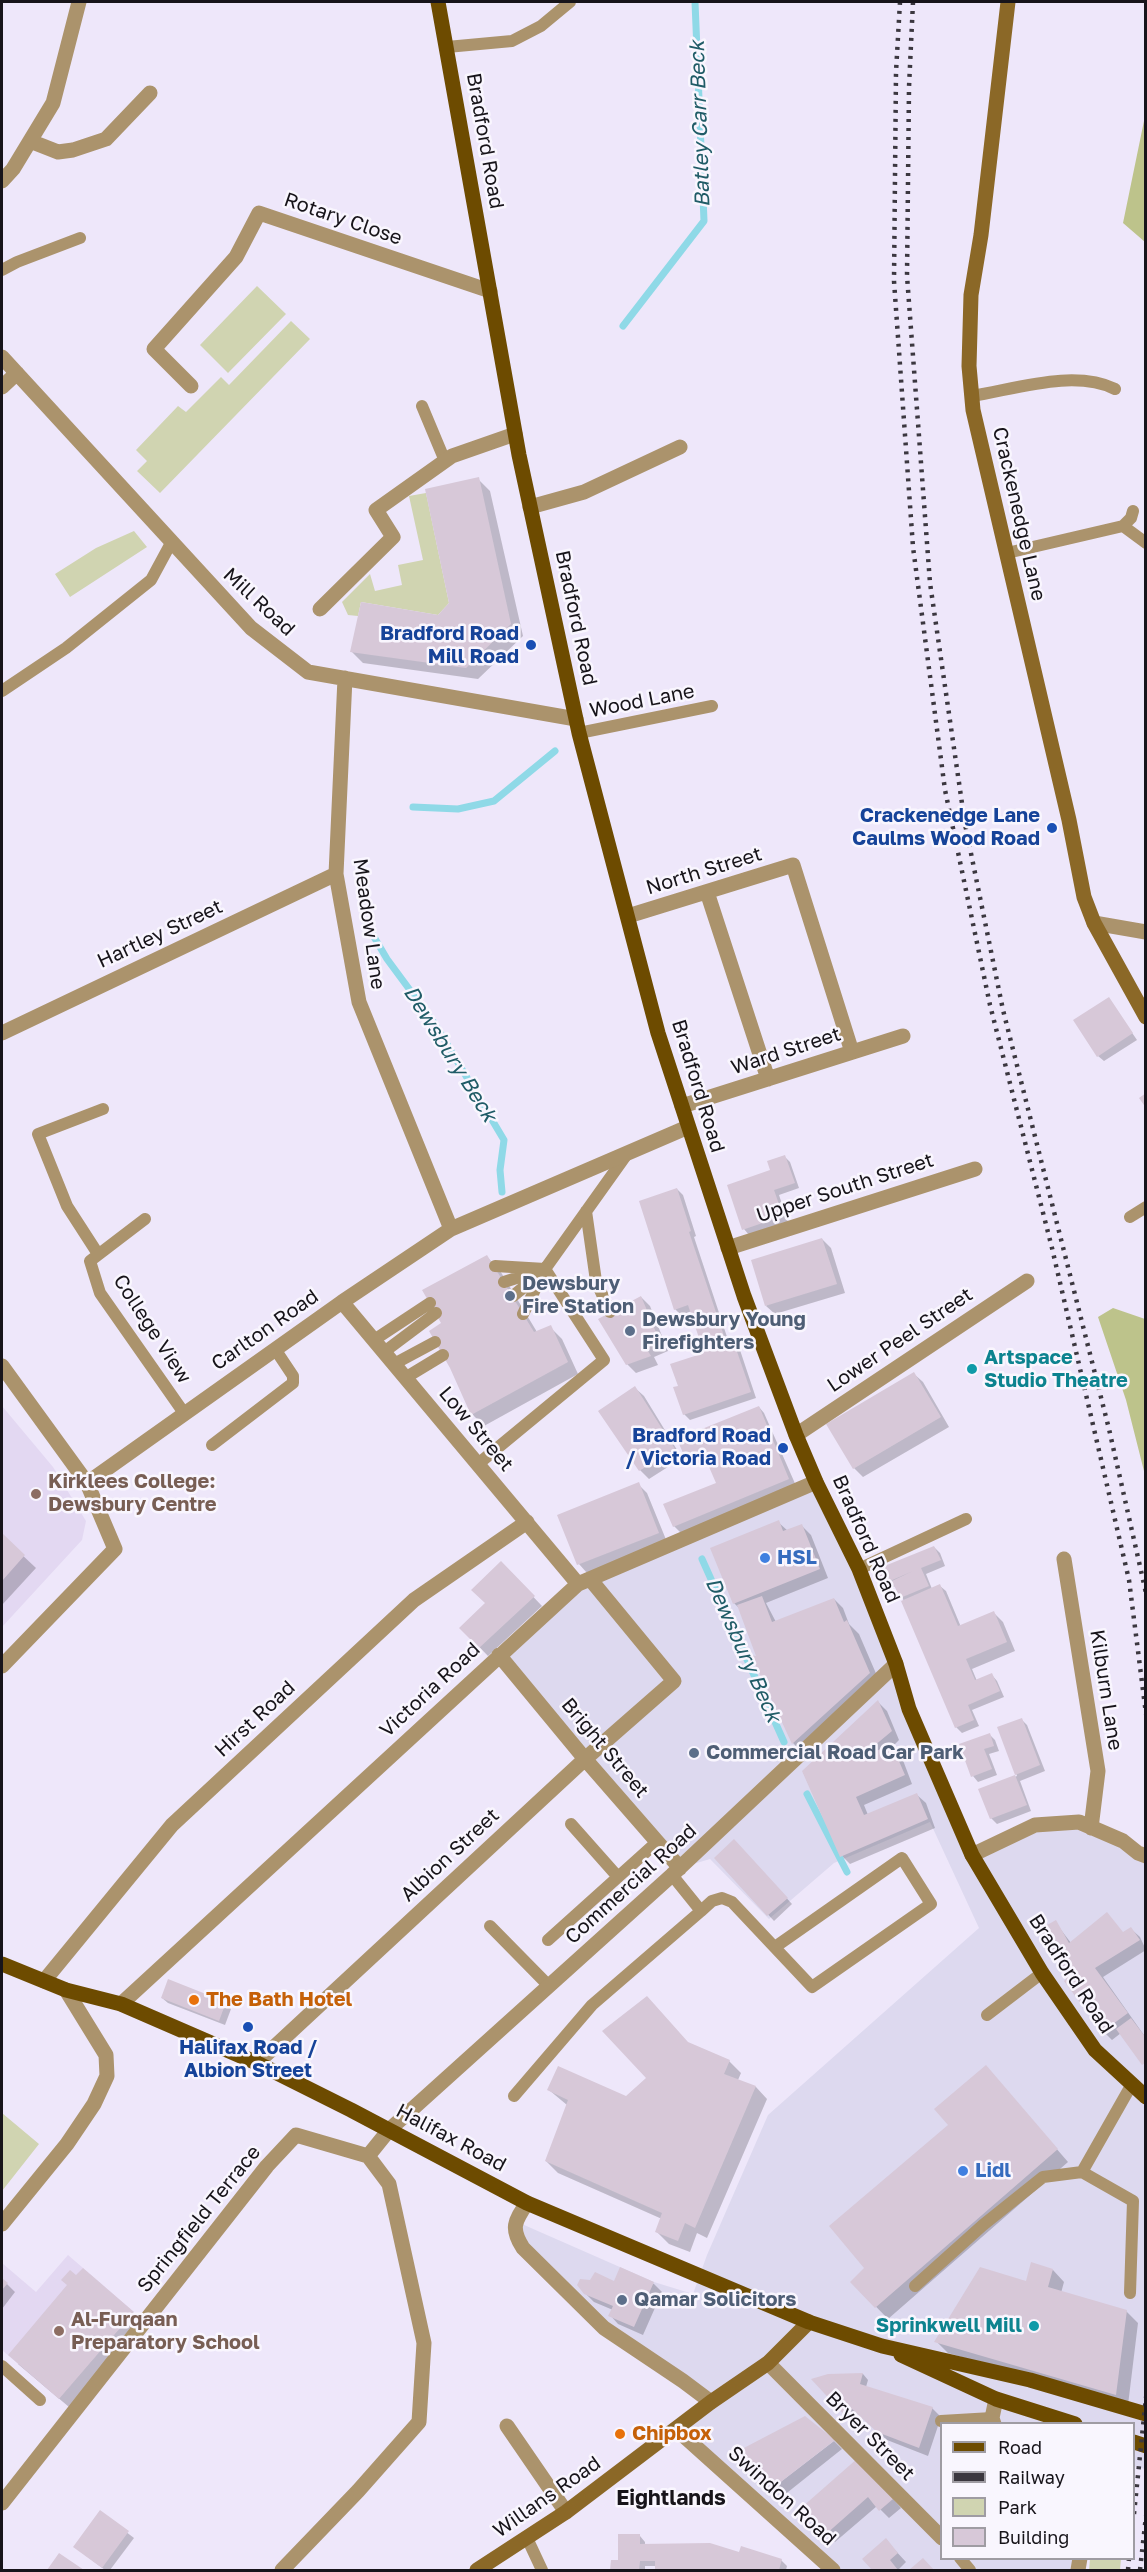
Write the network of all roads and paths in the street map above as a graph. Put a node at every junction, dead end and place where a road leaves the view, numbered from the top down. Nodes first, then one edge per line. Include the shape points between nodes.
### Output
1 (79, 2) edge
2 (438, 2) edge
3 (570, 2) edge
4 (1008, 2) edge
5 (447, 47) junction
6 (150, 93) dead end
7 (30, 141) junction
8 (2, 182) edge
9 (80, 238) dead end
10 (2, 270) edge
11 (490, 291) junction
12 (2, 357) edge
13 (17, 373) junction
14 (191, 386) dead end
15 (2, 387) edge
16 (1115, 389) dead end
17 (972, 396) junction
18 (422, 406) dead end
19 (515, 434) junction
20 (680, 447) dead end
21 (445, 461) junction
22 (530, 507) junction
23 (1132, 511) dead end
24 (1123, 526) junction
25 (171, 543) junction
26 (1146, 543) edge
27 (1006, 553) junction
28 (320, 609) dead end
29 (345, 678) junction
30 (2, 691) edge
31 (712, 706) dead end
32 (578, 726) junction
33 (336, 874) junction
34 (707, 892) junction
35 (628, 916) junction
36 (1094, 923) junction
37 (1146, 932) edge
38 (1146, 1017) edge
39 (2, 1033) edge
40 (903, 1036) dead end
41 (852, 1052) junction
42 (768, 1079) junction
43 (682, 1106) junction
44 (103, 1109) dead end
45 (688, 1127) junction
46 (627, 1154) junction
47 (975, 1168) dead end
48 (1146, 1207) edge
49 (586, 1211) junction
50 (1130, 1217) dead end
51 (145, 1219) dead end
52 (451, 1229) junction
53 (728, 1248) junction
54 (98, 1254) junction
55 (495, 1266) dead end
56 (545, 1269) junction
57 (1027, 1281) dead end
58 (504, 1282) dead end
59 (513, 1296) dead end
60 (342, 1302) junction
61 (433, 1308) dead end
62 (610, 1312) dead end
63 (523, 1314) dead end
64 (435, 1342) dead end
65 (275, 1349) junction
66 (384, 1352) junction
67 (443, 1355) dead end
68 (2, 1366) edge
69 (405, 1378) junction
70 (184, 1413) junction
71 (796, 1435) junction
72 (212, 1445) dead end
73 (478, 1464) junction
74 (816, 1482) junction
75 (87, 1483) junction
76 (966, 1519) dead end
77 (527, 1522) junction
78 (1064, 1559) dead end
79 (860, 1569) junction
80 (584, 1582) junction
81 (499, 1655) junction
82 (896, 1664) junction
83 (2, 1666) edge
84 (674, 1681) joint
85 (585, 1759) junction
86 (571, 1824) dead end
87 (1091, 1828) junction
88 (657, 1842) junction
89 (972, 1855) junction
90 (1146, 1856) edge
91 (676, 1872) junction
92 (618, 1877) junction
93 (701, 1911) junction
94 (490, 1926) dead end
95 (548, 1940) dead end
96 (775, 1947) junction
97 (2, 1964) edge
98 (1042, 1973) junction
99 (44, 1981) junction
100 (549, 1986) junction
101 (66, 1990) junction
102 (121, 2004) junction
103 (987, 2015) dead end
104 (257, 2063) junction
105 (1132, 2084) junction
106 (514, 2096) dead end
107 (1146, 2097) edge
108 (389, 2130) junction
109 (368, 2156) junction
110 (1082, 2172) junction
111 (527, 2203) junction
112 (2, 2224) edge
113 (915, 2286) dead end
114 (1130, 2293) dead end
115 (809, 2322) junction
116 (882, 2346) junction
117 (768, 2363) junction
118 (2, 2367) edge
119 (996, 2399) junction
120 (40, 2400) dead end
121 (711, 2402) junction
122 (1146, 2414) edge
123 (941, 2421) dead end
124 (993, 2421) edge
125 (1070, 2422) edge
126 (507, 2426) dead end
127 (676, 2429) junction
128 (2, 2503) edge
129 (566, 2512) junction
130 (940, 2536) edge
131 (527, 2538) junction
132 (282, 2571) edge
133 (477, 2571) edge
134 (542, 2571) edge
135 (833, 2571) edge

1 - 7 street via 53,103
2 - 5 main road, Bradford Road
3 - 5 lane via 541,26 512,40
4 - 17 street, Crackenedge Lane via 971,295 968,330
5 - 11 main road, Bradford Road
6 - 7 street via 106,139 58,152
7 - 8 street
9 - 10 lane
11 - 14 street, Rotary Close via 259,213 236,257 154,349
11 - 19 main road, Bradford Road
12 - 13 street, Mill Road
13 - 15 street
13 - 25 street, Mill Road
16 - 17 lane via 1102,383 1069,380
17 - 27 street, Crackenedge Lane
18 - 21 lane
19 - 21 street
19 - 22 main road, Bradford Road
20 - 22 street via 584,492
21 - 28 street via 376,510 393,537
22 - 32 main road, Bradford Road
23 - 24 lane
24 - 26 lane
24 - 27 lane
25 - 29 street, Mill Road via 251,628 308,672
25 - 30 lane via 151,580 66,648
27 - 36 street, Crackenedge Lane via 1084,897
29 - 32 street, Mill Road
29 - 33 street, Meadow Lane
31 - 32 lane, Wood Lane
32 - 35 main road, Bradford Road
33 - 39 street, Hartley Street
33 - 52 street, Meadow Lane via 358,1002
34 - 35 street, North Street
34 - 41 street, North Street via 793,866
34 - 42 street
35 - 43 main road, Bradford Road via 658,1033
36 - 37 street
36 - 38 street, Crackenedge Lane
40 - 41 street, Ward Street
41 - 42 street, Ward Street
42 - 43 street, Ward Street
43 - 45 main road, Bradford Road
44 - 54 lane via 38,1134 67,1206
45 - 46 street, Carlton Road
45 - 53 main road, Bradford Road
46 - 49 lane
46 - 52 street, Carlton Road
47 - 53 street, Upper South Street
48 - 50 lane
49 - 56 lane
49 - 62 lane via 596,1281
51 - 54 lane, College View
52 - 60 street, Carlton Road
53 - 71 main road, Bradford Road
54 - 70 lane, College View via 90,1261 100,1293
55 - 56 lane
56 - 58 lane
56 - 59 lane
56 - 63 lane
56 - 73 lane via 604,1360
57 - 71 street, Lower Peel Street
60 - 65 street, Carlton Road
60 - 66 street, Low Street
61 - 66 lane
64 - 66 lane
65 - 70 street, Carlton Road
65 - 72 lane via 293,1383
66 - 69 street, Low Street
67 - 69 lane
68 - 75 street
69 - 73 street, Low Street
70 - 75 street, Carlton Road
71 - 74 main road, Bradford Road
73 - 77 street, Low Street
74 - 79 main road, Bradford Road
74 - 80 street, Victoria Road
75 - 83 street via 115,1549
76 - 79 lane
77 - 80 street, Low Street
77 - 99 street, Hirst Road via 414,1600 172,1825
78 - 87 street, Kilburn Lane via 1098,1771
79 - 82 main road, Bradford Road
80 - 81 street, Victoria Road
80 - 84 street, Low Street
81 - 85 street, Bright Street
81 - 102 street, Victoria Road
82 - 89 main road, Bradford Road via 909,1709
82 - 91 street, Commercial Road
84 - 85 street, Albion Street
85 - 88 street, Bright Street
85 - 104 street, Albion Street
86 - 92 lane
87 - 89 street via 1078,1822 1035,1825
87 - 90 street
88 - 91 street, Bright Street
88 - 92 lane
89 - 98 main road, Bradford Road
91 - 93 lane
91 - 100 street, Commercial Road
92 - 95 lane
93 - 96 lane via 722,1898 732,1902
93 - 106 lane via 592,2005
94 - 100 lane
96 - 96 lane via 812,1987 931,1904 902,1858
97 - 99 main road, Halifax Road
98 - 103 lane
98 - 105 main road, Bradford Road via 1095,2050
99 - 101 main road, Halifax Road
100 - 108 street, Commercial Road
101 - 102 main road, Halifax Road
101 - 112 street via 106,2055 107,2076 67,2144
102 - 104 main road, Halifax Road
104 - 108 main road, Halifax Road
105 - 107 main road, Bradford Road
105 - 110 lane
108 - 109 street
108 - 111 main road, Halifax Road
109 - 128 street, Springfield Terrace via 296,2135 267,2166
109 - 132 street via 388,2184 424,2343 419,2422
110 - 113 lane via 1043,2177
110 - 114 lane via 1133,2201
111 - 115 main road, Halifax Road
111 - 121 street via 515,2221 516,2237 523,2248 604,2328
115 - 116 main road, Halifax Road
115 - 117 street, Willans Road
116 - 119 main road, Halifax Road
116 - 122 main road, Halifax Road via 1030,2380
117 - 121 street, Willans Road
117 - 130 street, Bryer Street
118 - 120 lane
119 - 124 street
119 - 125 main road, Halifax Road
121 - 127 street, Willans Road
123 - 124 lane
126 - 129 street
127 - 129 street, Willans Road
127 - 135 street, Swindon Road
129 - 131 street, Willans Road
131 - 133 street, Willans Road
131 - 134 lane

